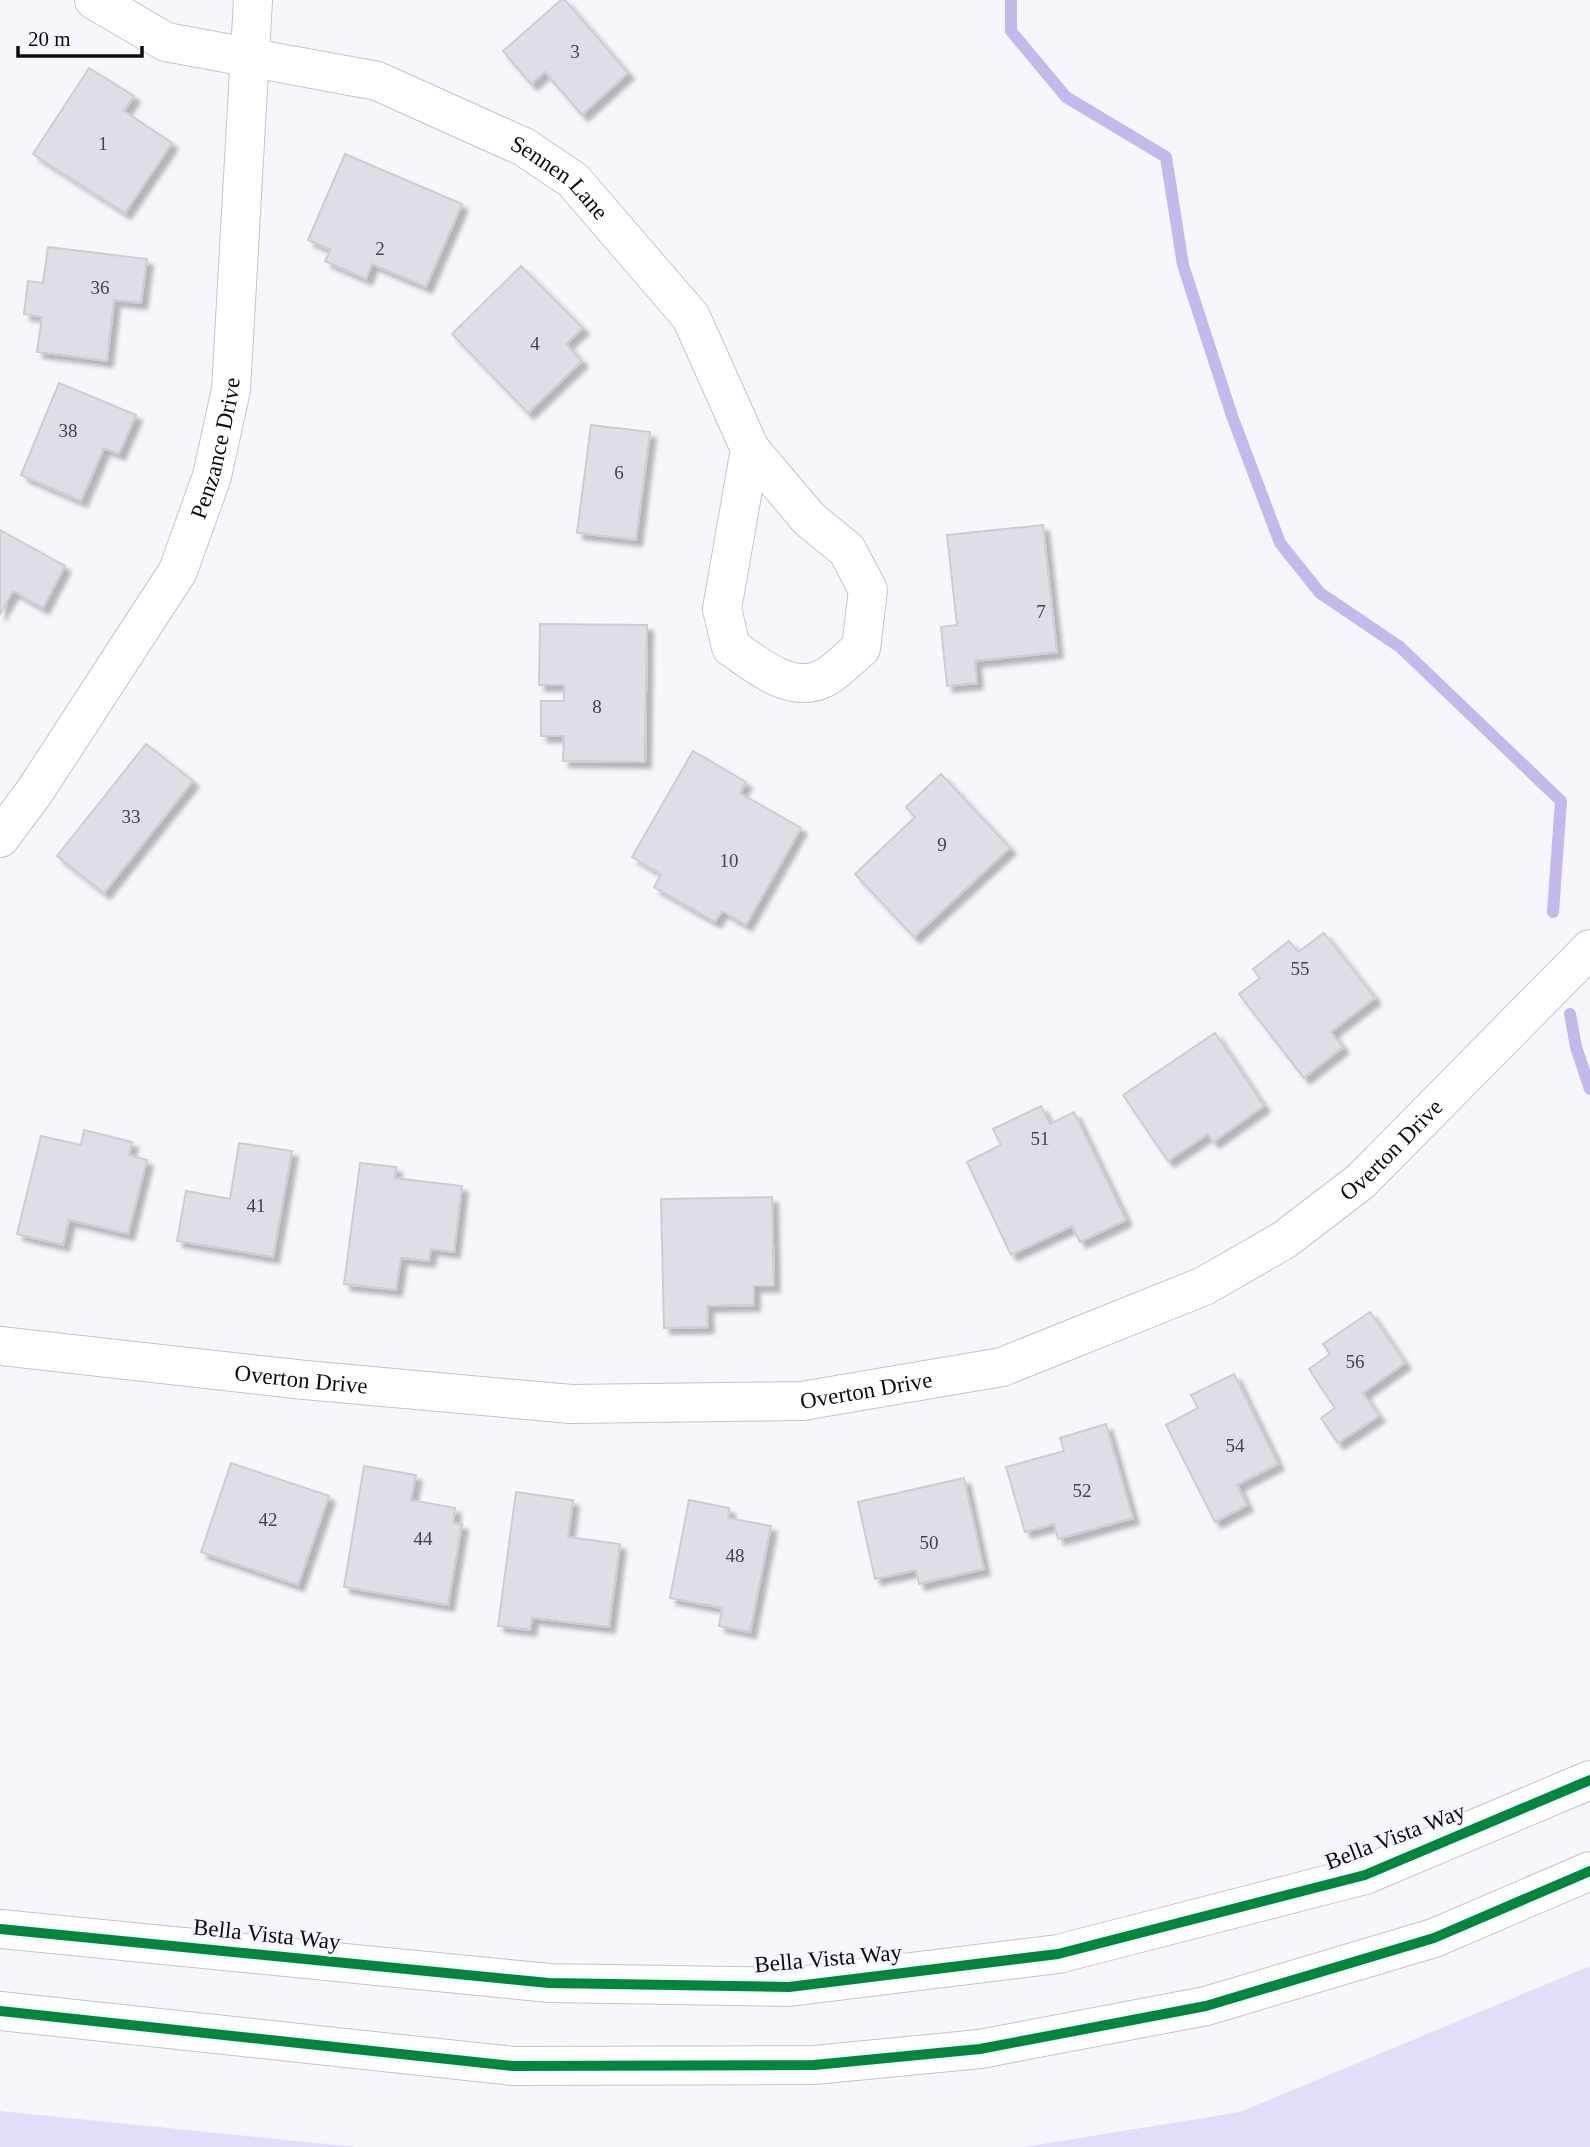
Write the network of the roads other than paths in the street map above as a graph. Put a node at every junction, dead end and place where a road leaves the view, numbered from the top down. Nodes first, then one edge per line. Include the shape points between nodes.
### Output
1 (94, 0) edge
2 (253, 0) edge
3 (250, 57) junction
4 (750, 449) junction
5 (0, 838) edge
6 (1590, 949) edge
7 (0, 1346) edge
8 (1590, 1780) edge
9 (1590, 1871) edge
10 (0, 1929) edge
11 (0, 2011) edge

1 - 3 street, Sennen Lane via 166,41
2 - 3 street, Penzance Drive
3 - 4 street, Sennen Lane via 377,81 524,147 573,180 691,317
3 - 5 street, Penzance Drive via 231,390 212,476 178,571 35,792
4 - 4 street, Sennen Lane via 722,609 731,647 770,673 795,683 822,680 861,648 868,590 847,550 809,519
6 - 7 street, Overton Drive via 1361,1181 1284,1240 1204,1286 1002,1367 802,1401 571,1404
8 - 10 street, Bella Vista Way via 1352,1879 1058,1954 789,1987 549,1983
9 - 11 street via 1434,1938 1206,2006 980,2049 814,2065 513,2066

